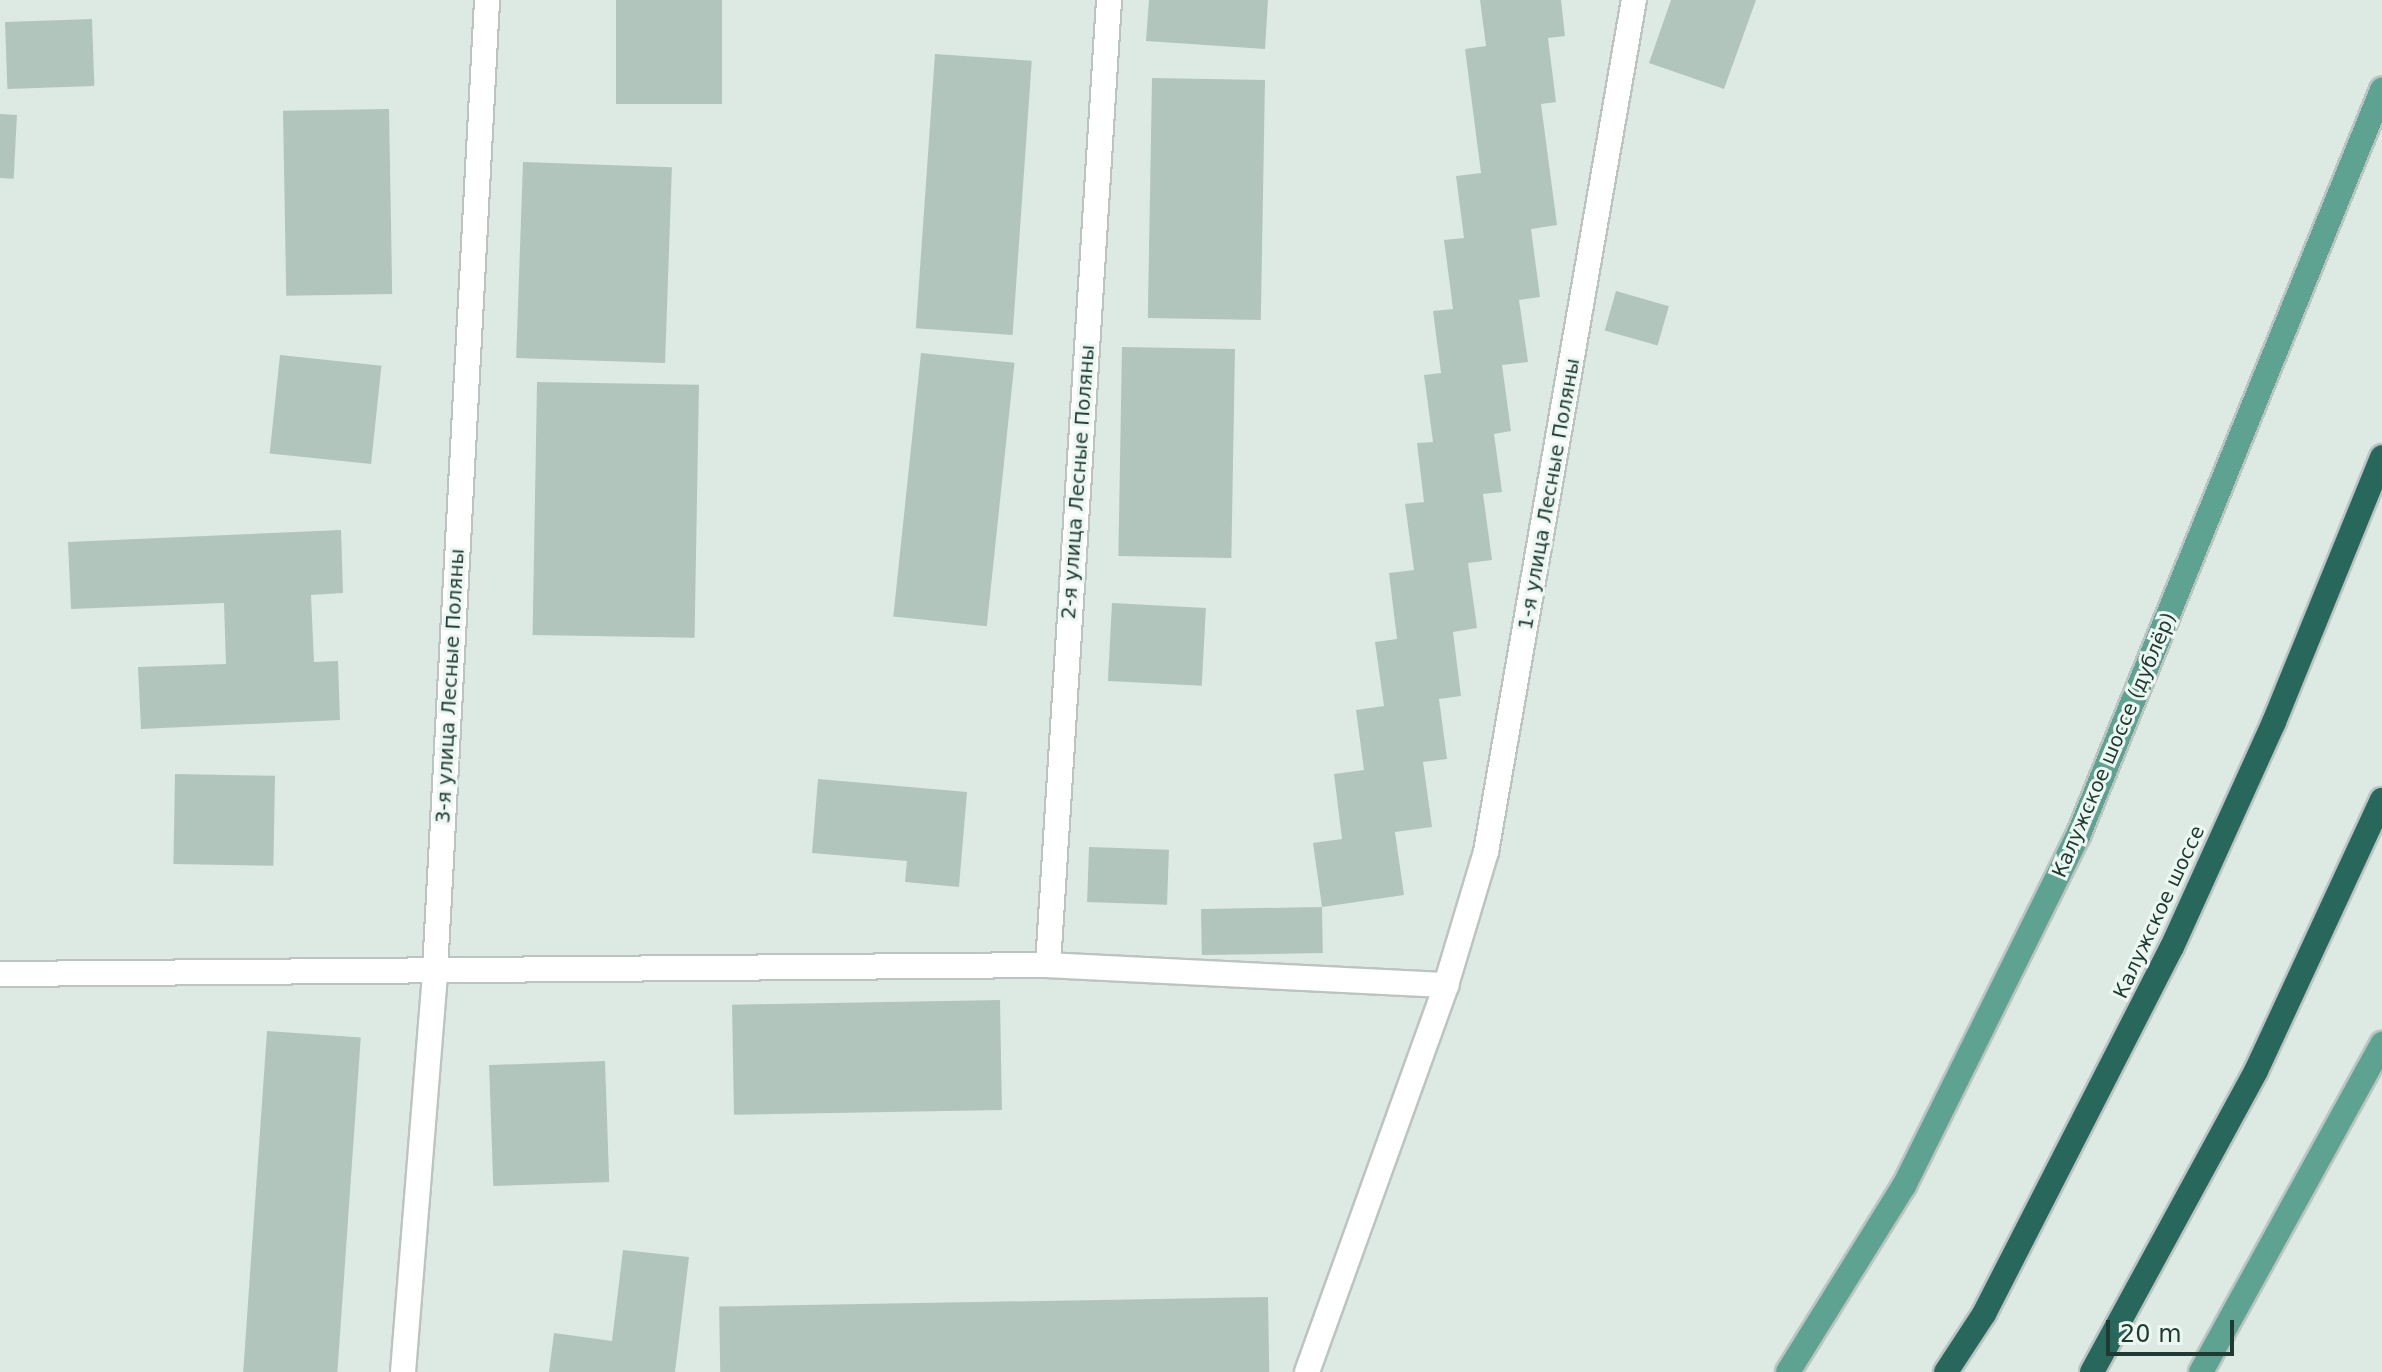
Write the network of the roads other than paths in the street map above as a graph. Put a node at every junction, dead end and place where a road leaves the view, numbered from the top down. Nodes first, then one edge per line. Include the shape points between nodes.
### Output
1 (487, 0) edge
2 (1109, 0) edge
3 (1634, 0) edge
4 (2382, 90) edge
5 (2382, 457) edge
6 (2382, 800) edge
7 (1048, 965) junction
8 (435, 971) junction
9 (0, 974) edge
10 (1446, 985) junction
11 (2382, 1044) edge
12 (403, 1372) edge
13 (1307, 1372) edge
14 (1788, 1372) edge
15 (1946, 1372) edge
16 (2092, 1372) edge
17 (2201, 1372) edge

1 - 8 lane, 3-я улица Лесные Поляны
2 - 7 lane, 2-я улица Лесные Поляны
3 - 10 lane, 1-я улица Лесные Поляны via 1486,852
4 - 14 main road, Калужское шоссе (дублёр) via 2078,836 1904,1186
5 - 15 highway, Калужское шоссе via 2274,722 2172,947 1984,1314
6 - 16 highway via 2256,1071
7 - 8 lane
7 - 10 lane
8 - 9 lane
8 - 12 lane, 3-я улица Лесные Поляны
10 - 13 lane, 1-я улица Лесные Поляны
11 - 17 main road

